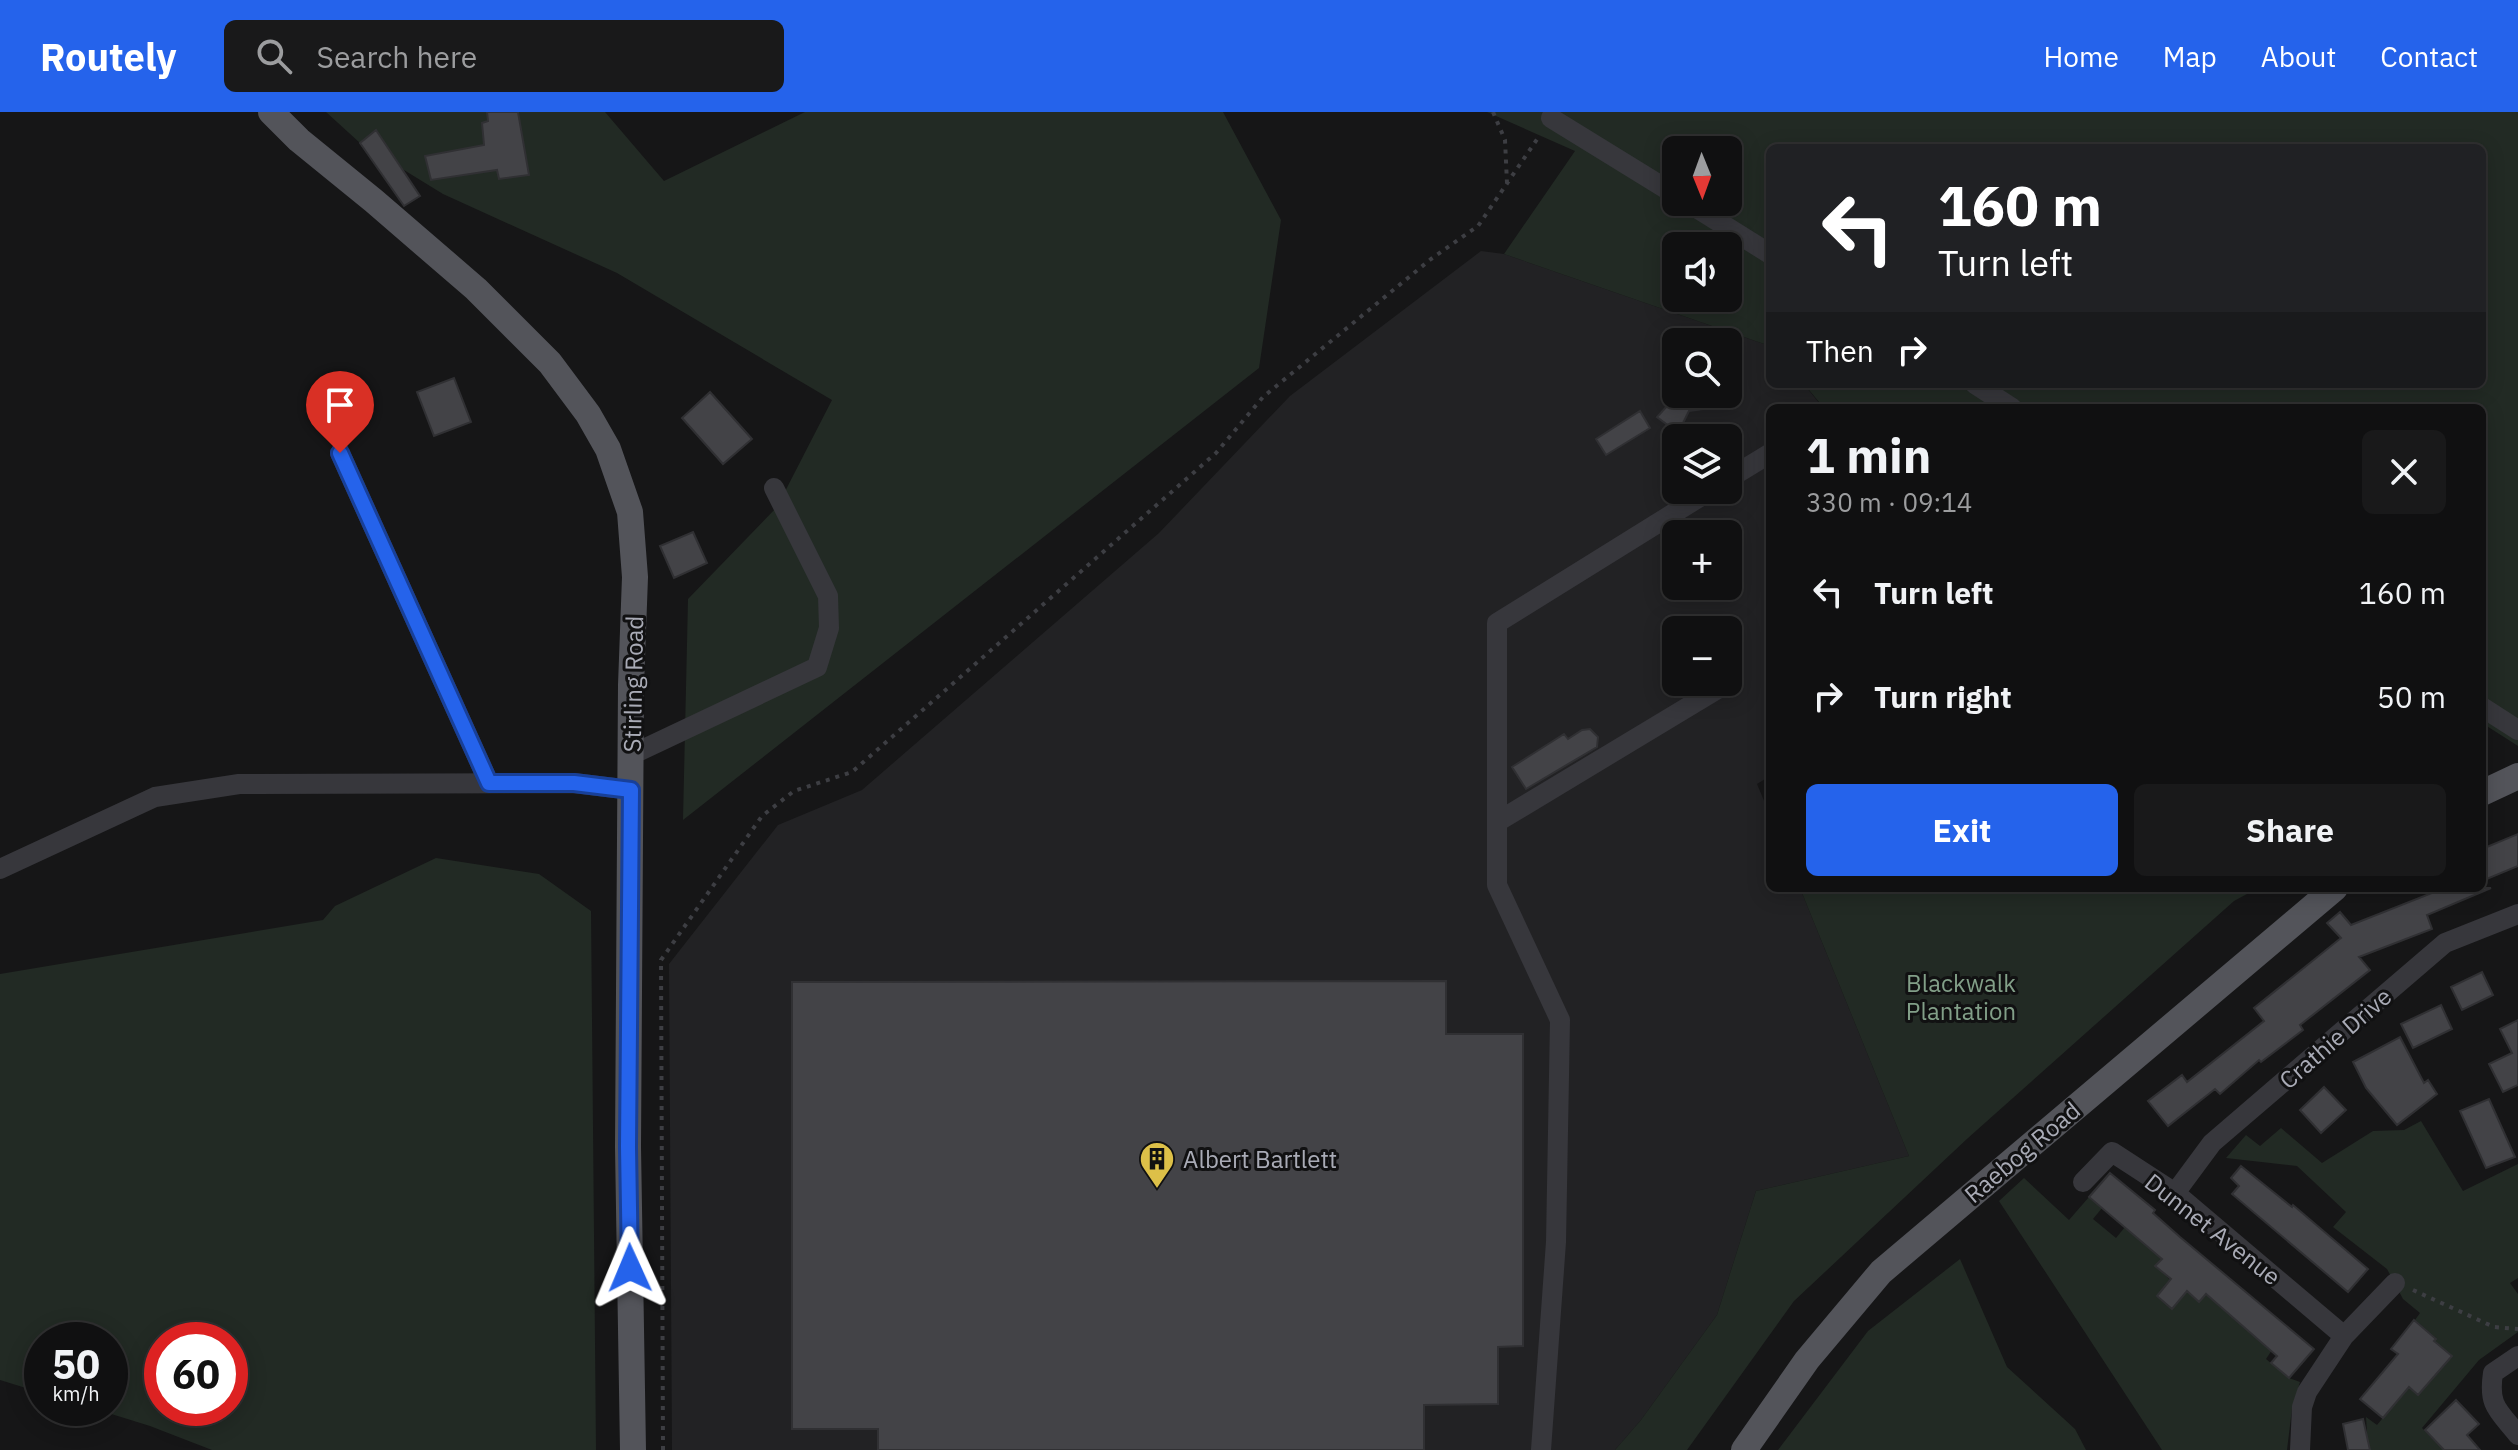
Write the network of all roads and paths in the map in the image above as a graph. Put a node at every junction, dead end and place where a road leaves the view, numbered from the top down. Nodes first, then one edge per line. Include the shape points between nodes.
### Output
1 (271, 112) edge
2 (1493, 112) edge
3 (1551, 118) joint
4 (1507, 186) junction
5 (1662, 186) edge
6 (1709, 216) edge
7 (1766, 251) edge
8 (1981, 388) edge
9 (2006, 404) edge
10 (340, 453) dead end
11 (1766, 456) edge
12 (1742, 470) edge
13 (774, 488) dead end
14 (1688, 504) edge
15 (1706, 696) edge
16 (2486, 710) edge
17 (2518, 730) edge
18 (631, 755) junction
19 (2518, 776) edge
20 (489, 783) junction
21 (631, 790) junction
22 (2486, 791) edge
23 (1497, 822) junction
24 (0, 869) edge
25 (2330, 892) edge
26 (2518, 914) edge
27 (2083, 1182) dead end
28 (2175, 1193) junction
29 (2395, 1283) joint
30 (2518, 1329) edge
31 (2344, 1336) junction
32 (2518, 1356) edge
33 (2518, 1435) edge
34 (633, 1450) edge
35 (663, 1450) edge
36 (1541, 1450) edge
37 (1744, 1450) edge
38 (2300, 1450) edge

1 - 18 main road, Stirling Road via 487,300 550,363 608,449 630,512 634,564
2 - 4 path via 1505,140
3 - 4 path
3 - 5 street
4 - 35 path via 1478,226 1263,397 1216,453 852,772 794,791 762,816 661,960
6 - 7 street
8 - 9 street
10 - 20 street
11 - 12 street
13 - 18 street via 828,596 829,628 817,667
14 - 23 street via 1497,623
15 - 23 street
16 - 17 street
18 - 21 main road, Stirling Road
19 - 22 main road
20 - 21 street via 574,783
20 - 24 street via 239,784 155,797
21 - 34 main road, Stirling Road via 628,1147
23 - 36 street via 1497,885 1560,1020 1556,1242
25 - 37 main road, Raebog Road via 1881,1272 1807,1360
26 - 28 street, Crathie Drive via 2445,943 2212,1143
27 - 28 street, Dunnet Avenue via 2112,1152
28 - 31 street, Dunnet Avenue
29 - 30 path via 2494,1327
29 - 31 street
31 - 38 street via 2307,1392
32 - 33 street via 2493,1373 2490,1393

